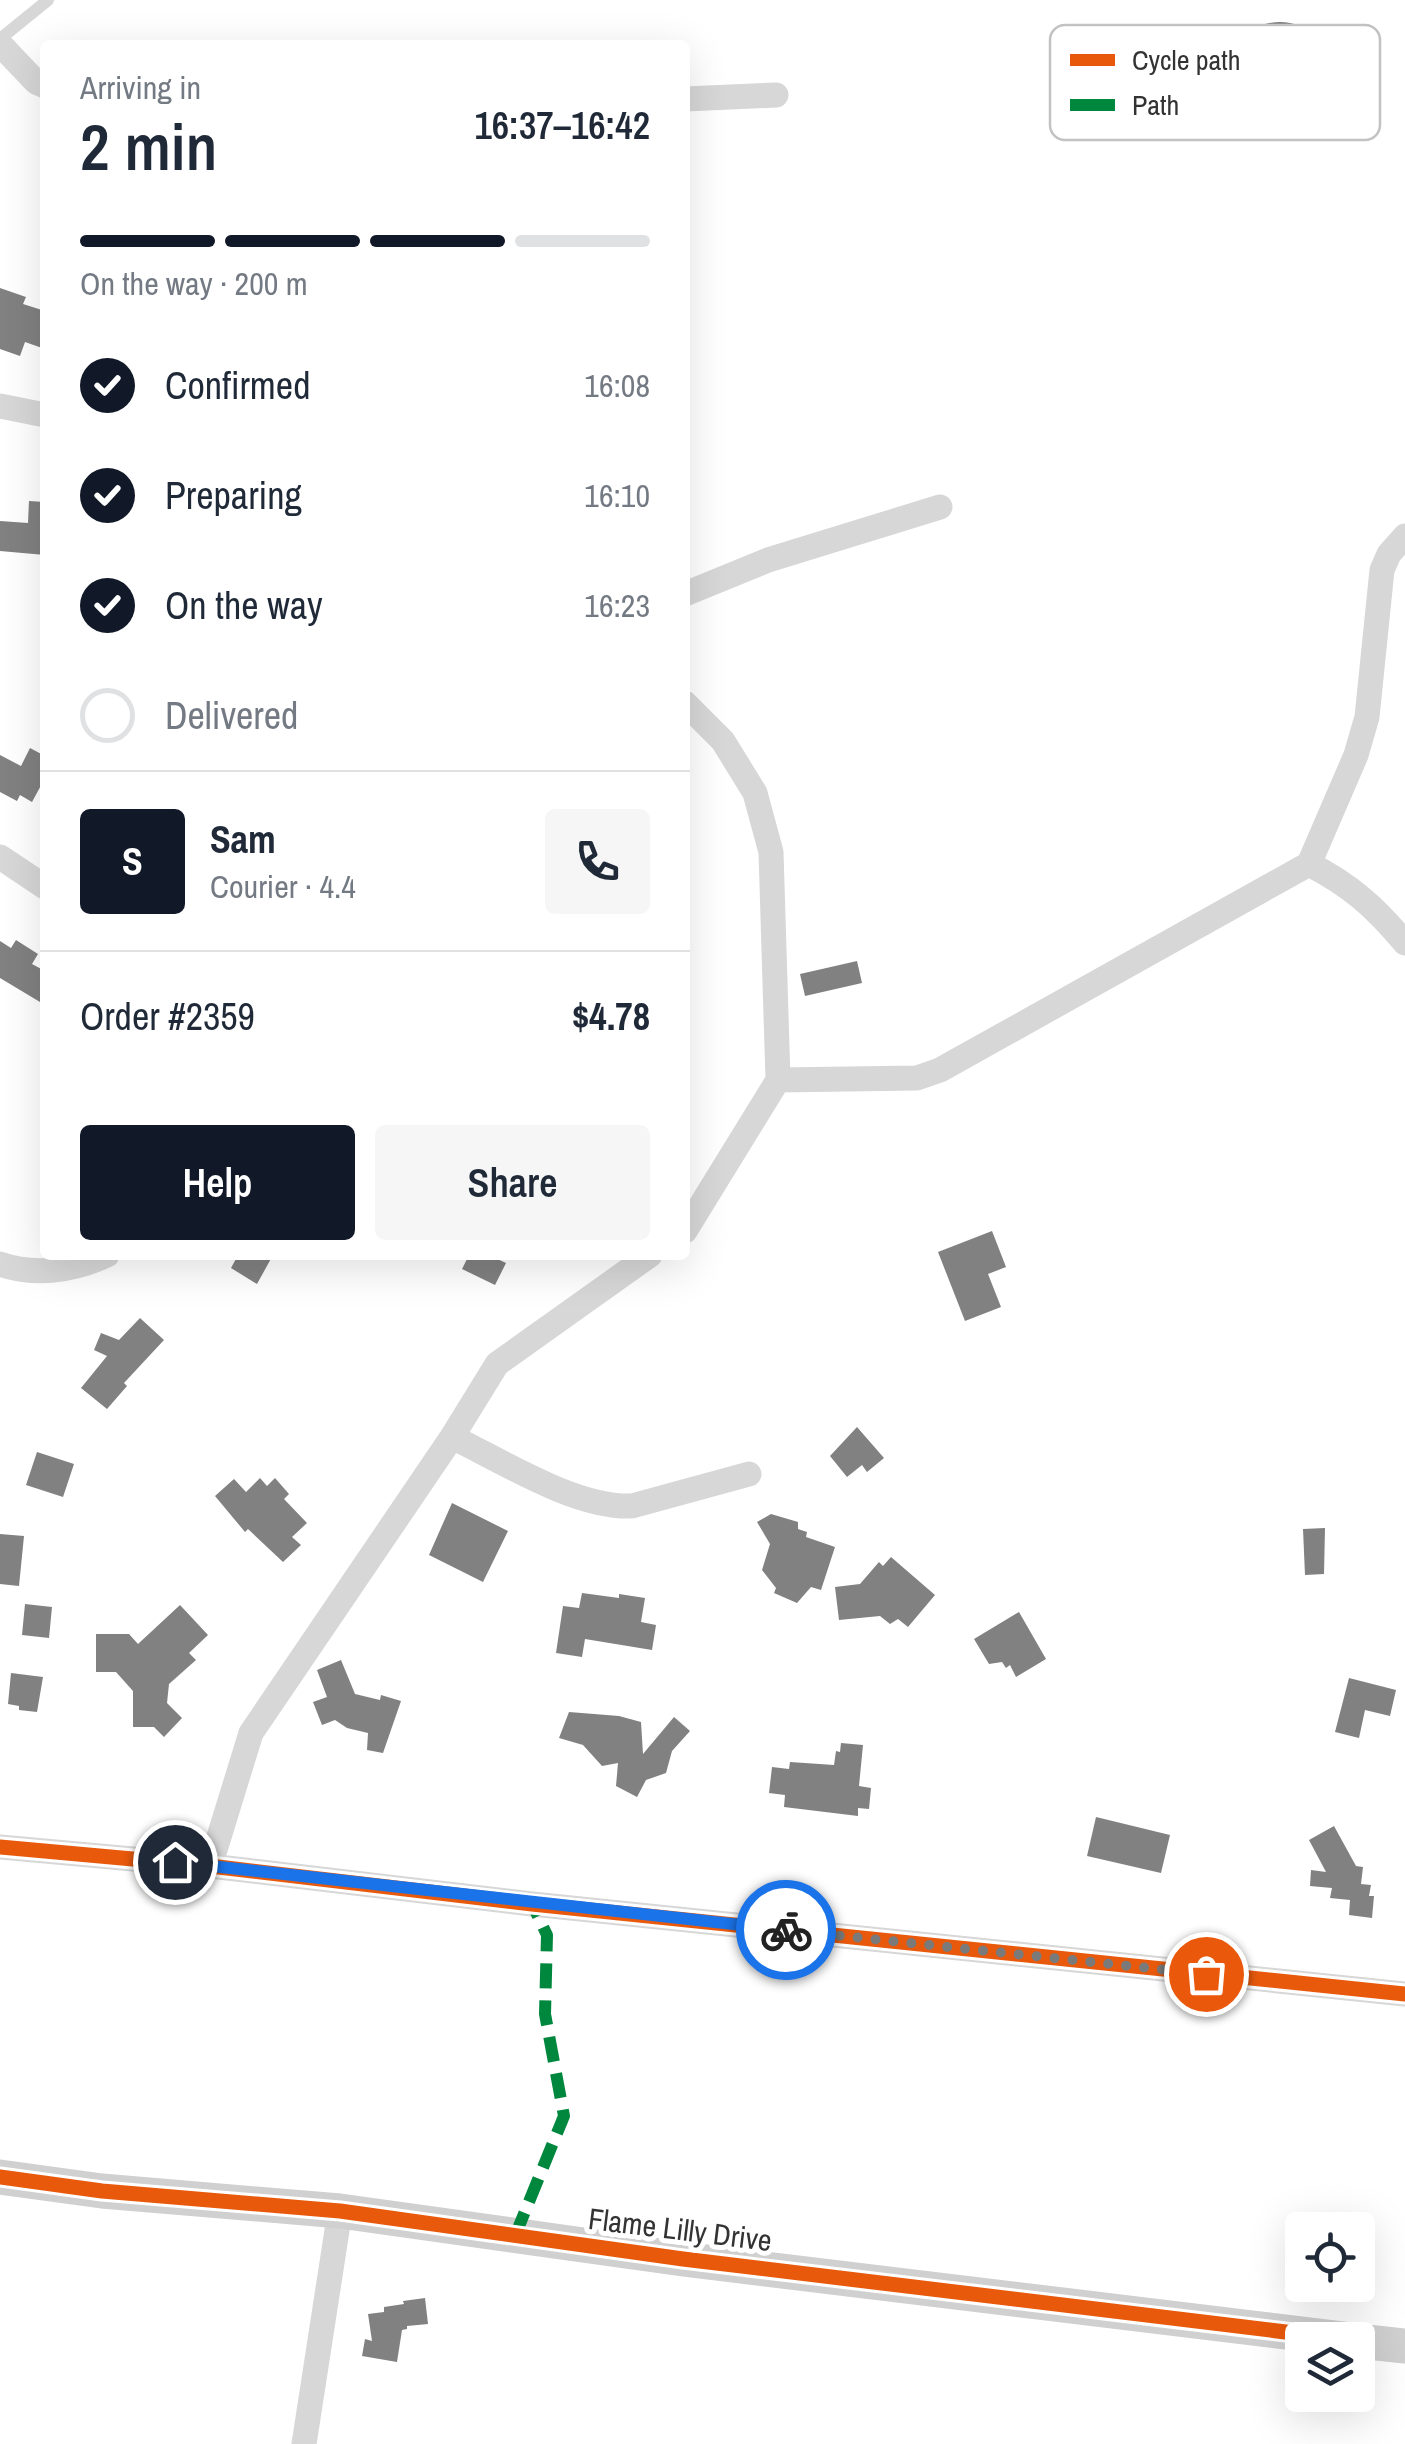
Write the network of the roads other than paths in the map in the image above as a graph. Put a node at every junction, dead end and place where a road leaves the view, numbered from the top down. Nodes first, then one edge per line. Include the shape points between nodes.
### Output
1 (48, 0) edge
2 (0, 41) edge
3 (40, 84) edge
4 (776, 95) dead end
5 (690, 99) edge
6 (0, 406) edge
7 (40, 415) edge
8 (940, 507) dead end
9 (1405, 536) edge
10 (690, 592) edge
11 (690, 708) edge
12 (0, 856) edge
13 (1309, 864) junction
14 (40, 884) edge
15 (1405, 942) edge
16 (778, 1080) junction
17 (690, 1222) edge
18 (96, 1260) edge
19 (643, 1260) edge
20 (0, 1264) edge
21 (452, 1437) junction
22 (749, 1474) dead end
23 (0, 1846) edge
24 (210, 1866) junction
25 (1405, 1994) edge
26 (0, 2177) edge
27 (340, 2212) junction
28 (1285, 2332) edge
29 (1375, 2342) edge
30 (1405, 2346) edge
31 (304, 2444) edge

1 - 2 lane
2 - 3 street
4 - 5 street
6 - 7 street
8 - 10 street via 768,560
9 - 13 street via 1382,570 1356,755
11 - 16 street via 724,742 755,793 771,852
12 - 14 street
13 - 15 street via 1346,883
13 - 16 street via 940,1070 917,1078
16 - 17 street
18 - 20 street via 23,1272
19 - 21 street via 497,1364
21 - 22 street via 571,1494 614,1506
21 - 24 street via 250,1733
23 - 24 street
24 - 25 street
26 - 27 street, Flame Lilly Drive
27 - 28 street, Flame Lilly Drive
27 - 31 street
29 - 30 street, Flame Lilly Drive

